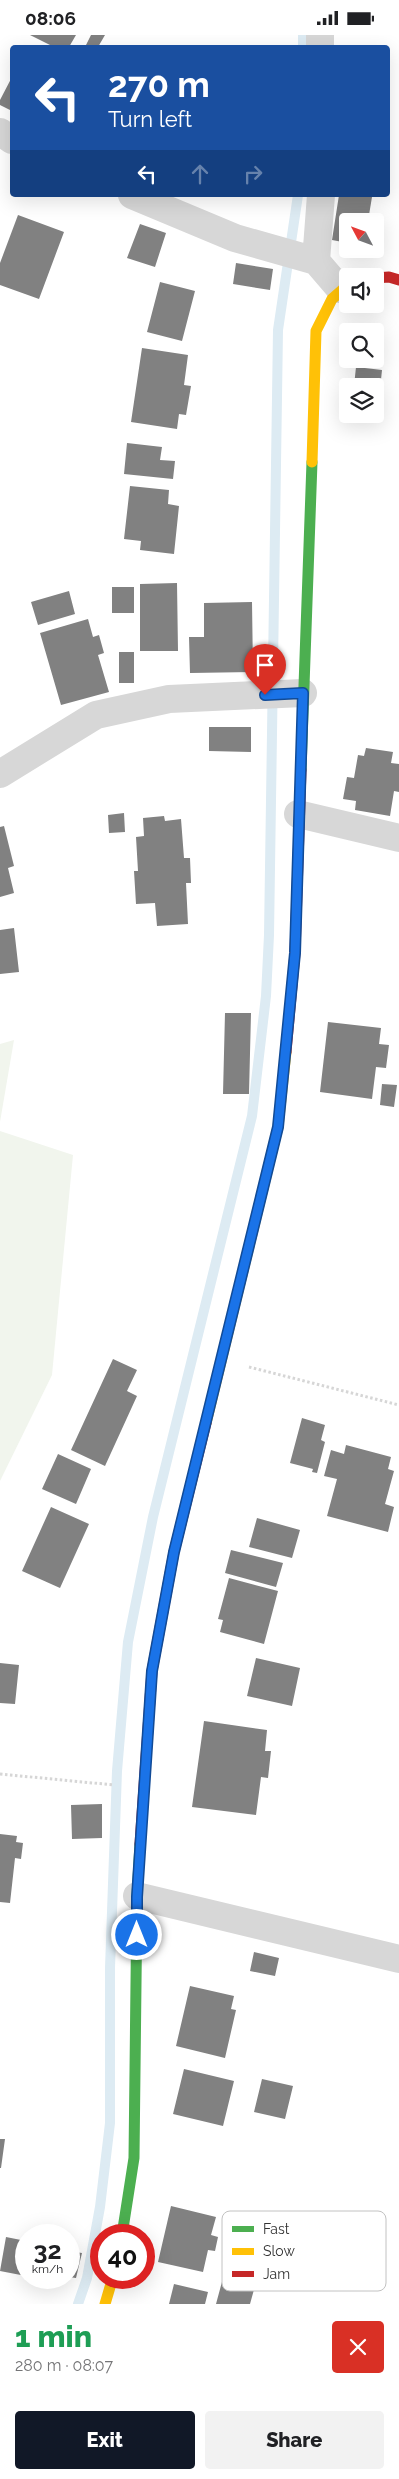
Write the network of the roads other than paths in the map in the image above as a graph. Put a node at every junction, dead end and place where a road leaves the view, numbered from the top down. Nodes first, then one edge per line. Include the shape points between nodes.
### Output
1 (137, 197) edge
2 (321, 197) edge
3 (316, 261) junction
4 (384, 277) edge
5 (399, 280) edge
6 (339, 282) edge
7 (339, 293) edge
8 (303, 693) junction
9 (0, 774) edge
10 (298, 814) junction
11 (399, 838) edge
12 (137, 1897) junction
13 (399, 1959) edge
14 (124, 2224) edge
15 (110, 2289) edge
16 (106, 2304) edge

1 - 3 street via 235,238
2 - 3 street
3 - 6 street
4 - 5 street
7 - 8 street via 326,307 316,331
8 - 9 street via 169,699 96,715
8 - 10 street
10 - 11 street
10 - 12 street via 295,953 278,1127 174,1552 152,1671
12 - 13 street
12 - 14 street via 134,2158
15 - 16 street

